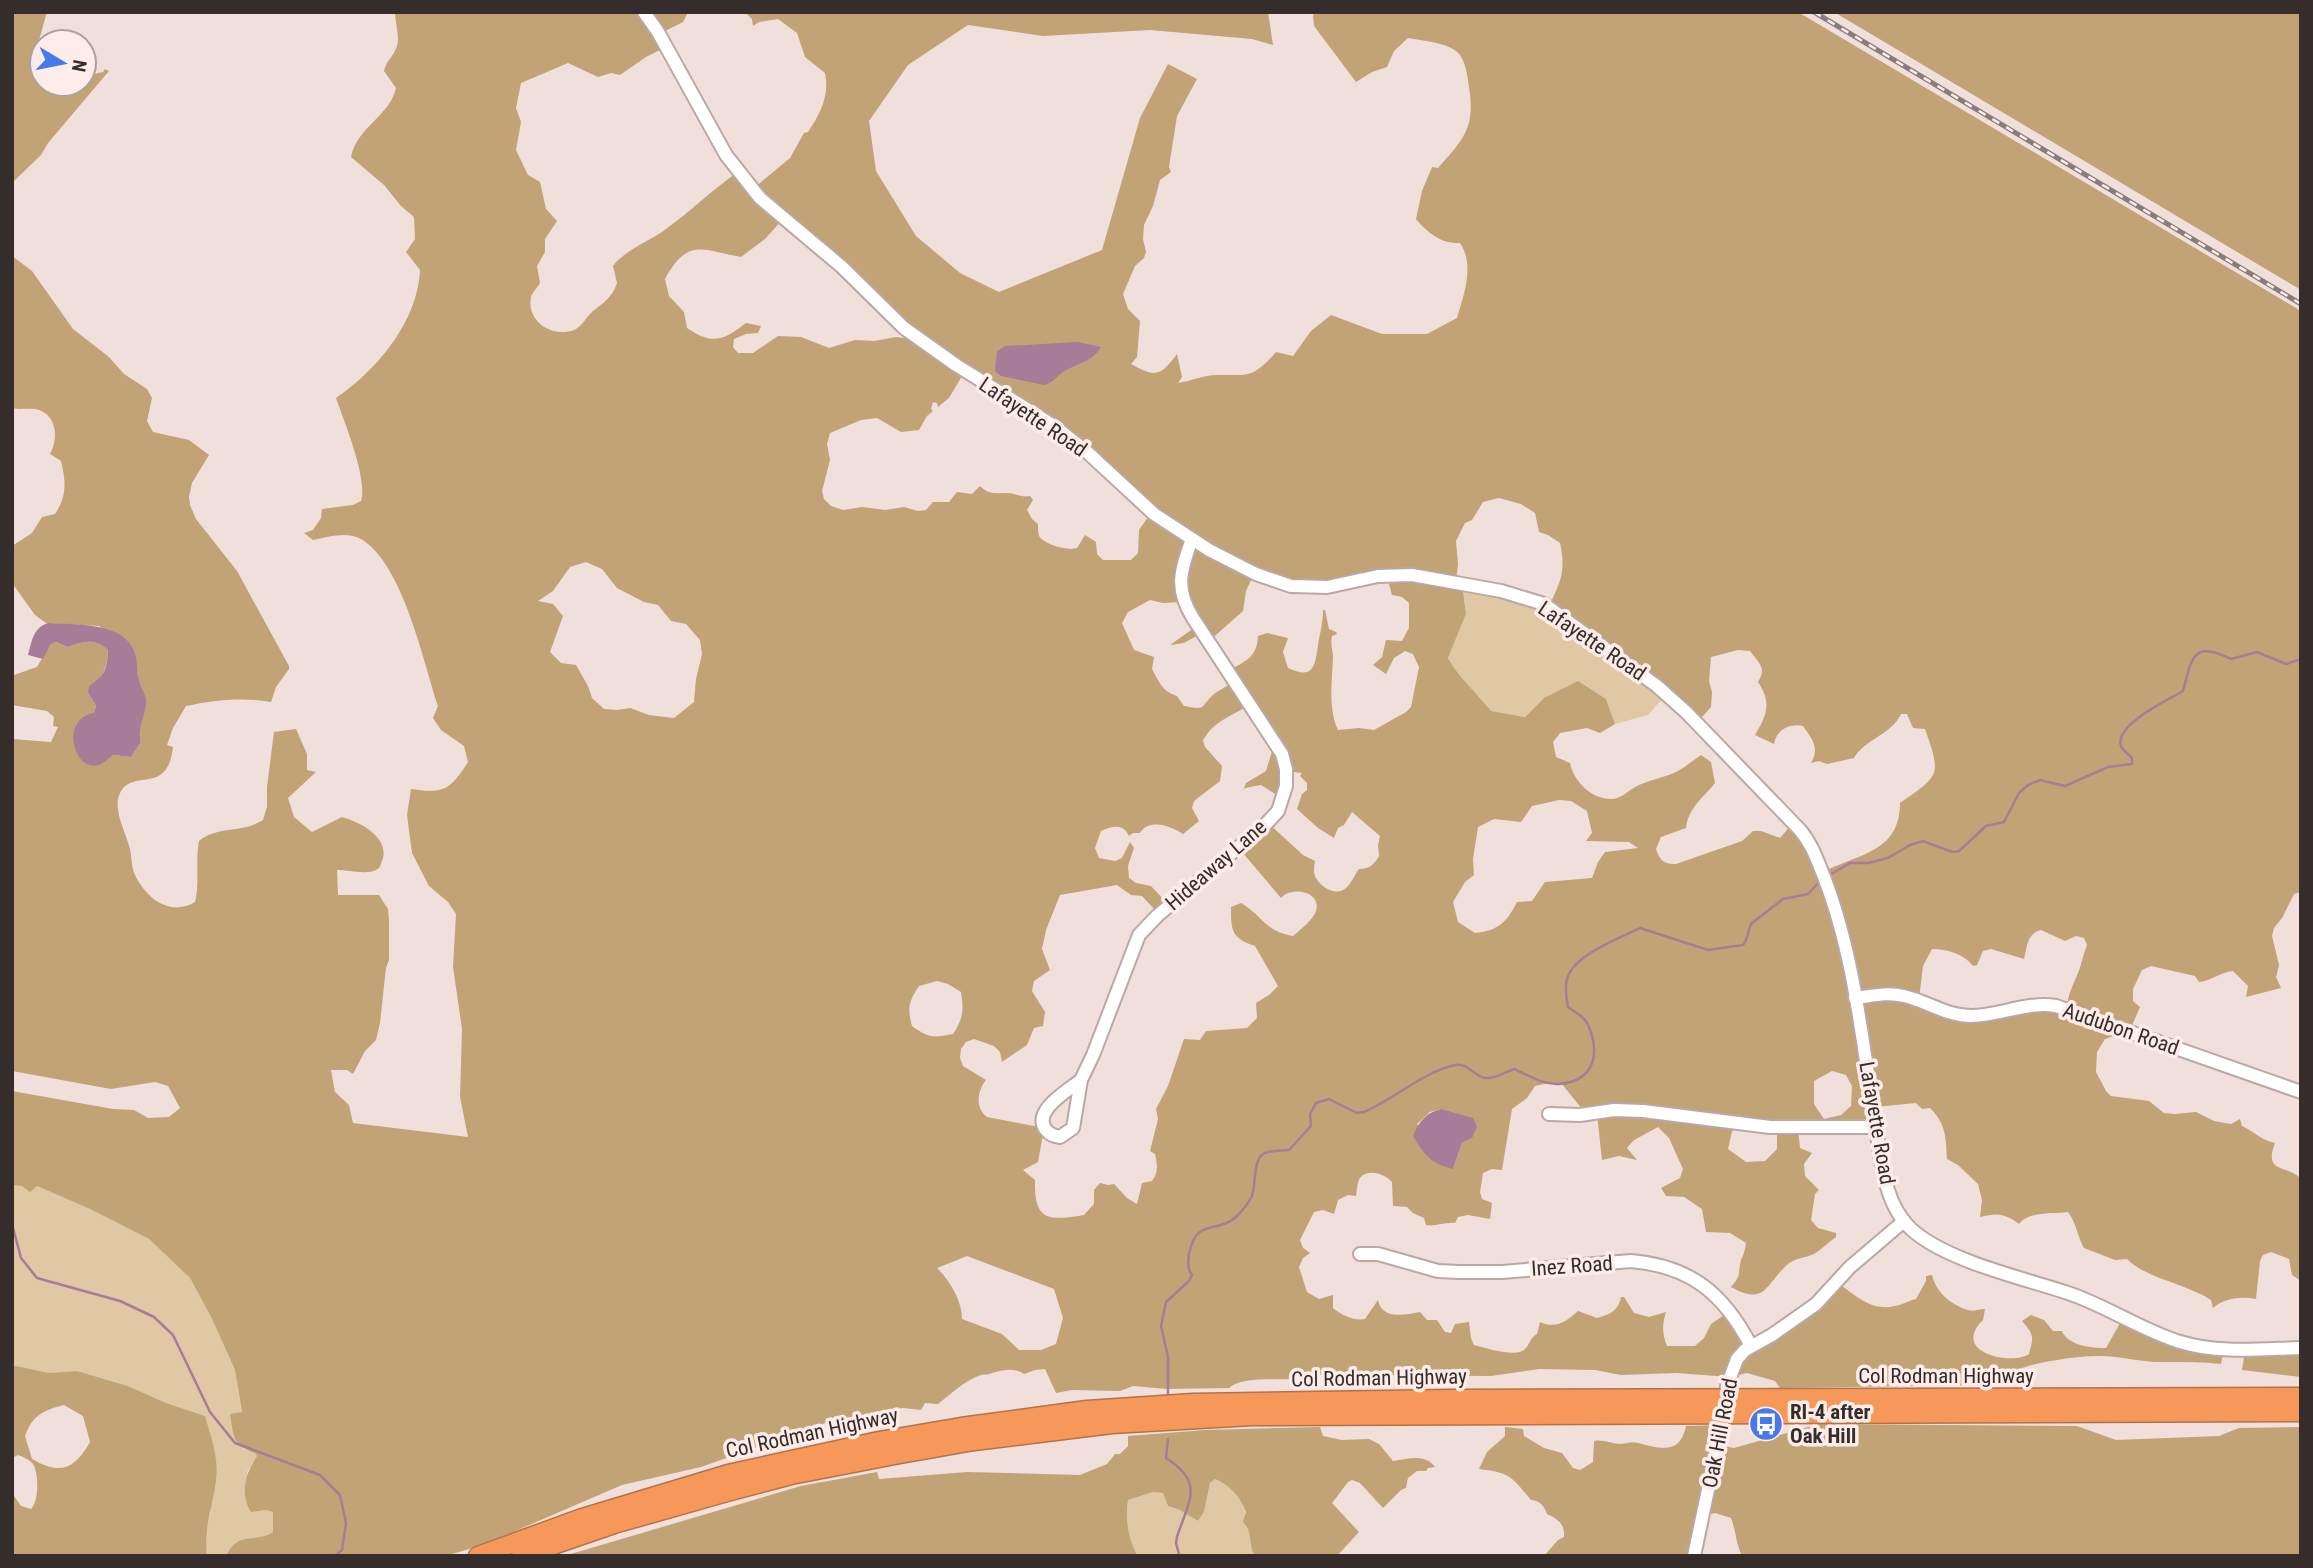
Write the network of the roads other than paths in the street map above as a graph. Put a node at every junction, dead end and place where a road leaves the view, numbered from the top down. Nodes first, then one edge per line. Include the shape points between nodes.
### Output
1 (644, 12) edge
2 (1192, 539) junction
3 (1856, 998) junction
4 (1081, 1080) dead end
5 (2301, 1092) edge
6 (1549, 1114) dead end
7 (1876, 1127) junction
8 (1904, 1222) junction
9 (1360, 1254) dead end
10 (1751, 1346) junction
11 (2301, 1348) edge
12 (2301, 1397) edge
13 (1724, 1406) junction
14 (2301, 1412) edge
15 (478, 1556) edge
16 (522, 1556) edge
17 (1694, 1556) edge

1 - 2 street, Lafayette Road via 726,155 763,201 842,267 904,328 1054,426 1147,508
2 - 3 street, Lafayette Road via 1256,574 1291,586 1326,587 1378,576 1412,575 1544,604 1657,686 1800,830 1814,850 1836,912
2 - 4 street, Hideaway Lane via 1180,579 1183,599 1274,739 1286,769 1286,786 1278,811 1265,825 1139,935
3 - 5 street, Audubon Road via 1896,994 1966,1016 2039,1004 2056,1006
3 - 7 street, Lafayette Road
6 - 7 street via 1643,1111 1770,1127
7 - 8 street, Lafayette Road via 1892,1203
8 - 10 street, Oak Hill Road via 1850,1267 1816,1304
8 - 11 street, Lafayette Road via 1948,1252 2092,1301 2182,1343 2242,1350
9 - 10 street, Inez Road via 1459,1272 1648,1263 1682,1272 1712,1292 1734,1315
10 - 13 street, Oak Hill Road via 1737,1359
12 - 13 highway, Col Rodman Highway
13 - 14 highway, Col Rodman Highway
13 - 15 highway, Col Rodman Highway via 1193,1403 1061,1414 879,1441 728,1474 582,1518
13 - 16 highway, Col Rodman Highway via 1252,1416 1112,1424 974,1441 791,1475 614,1524
13 - 17 street, Oak Hill Road

